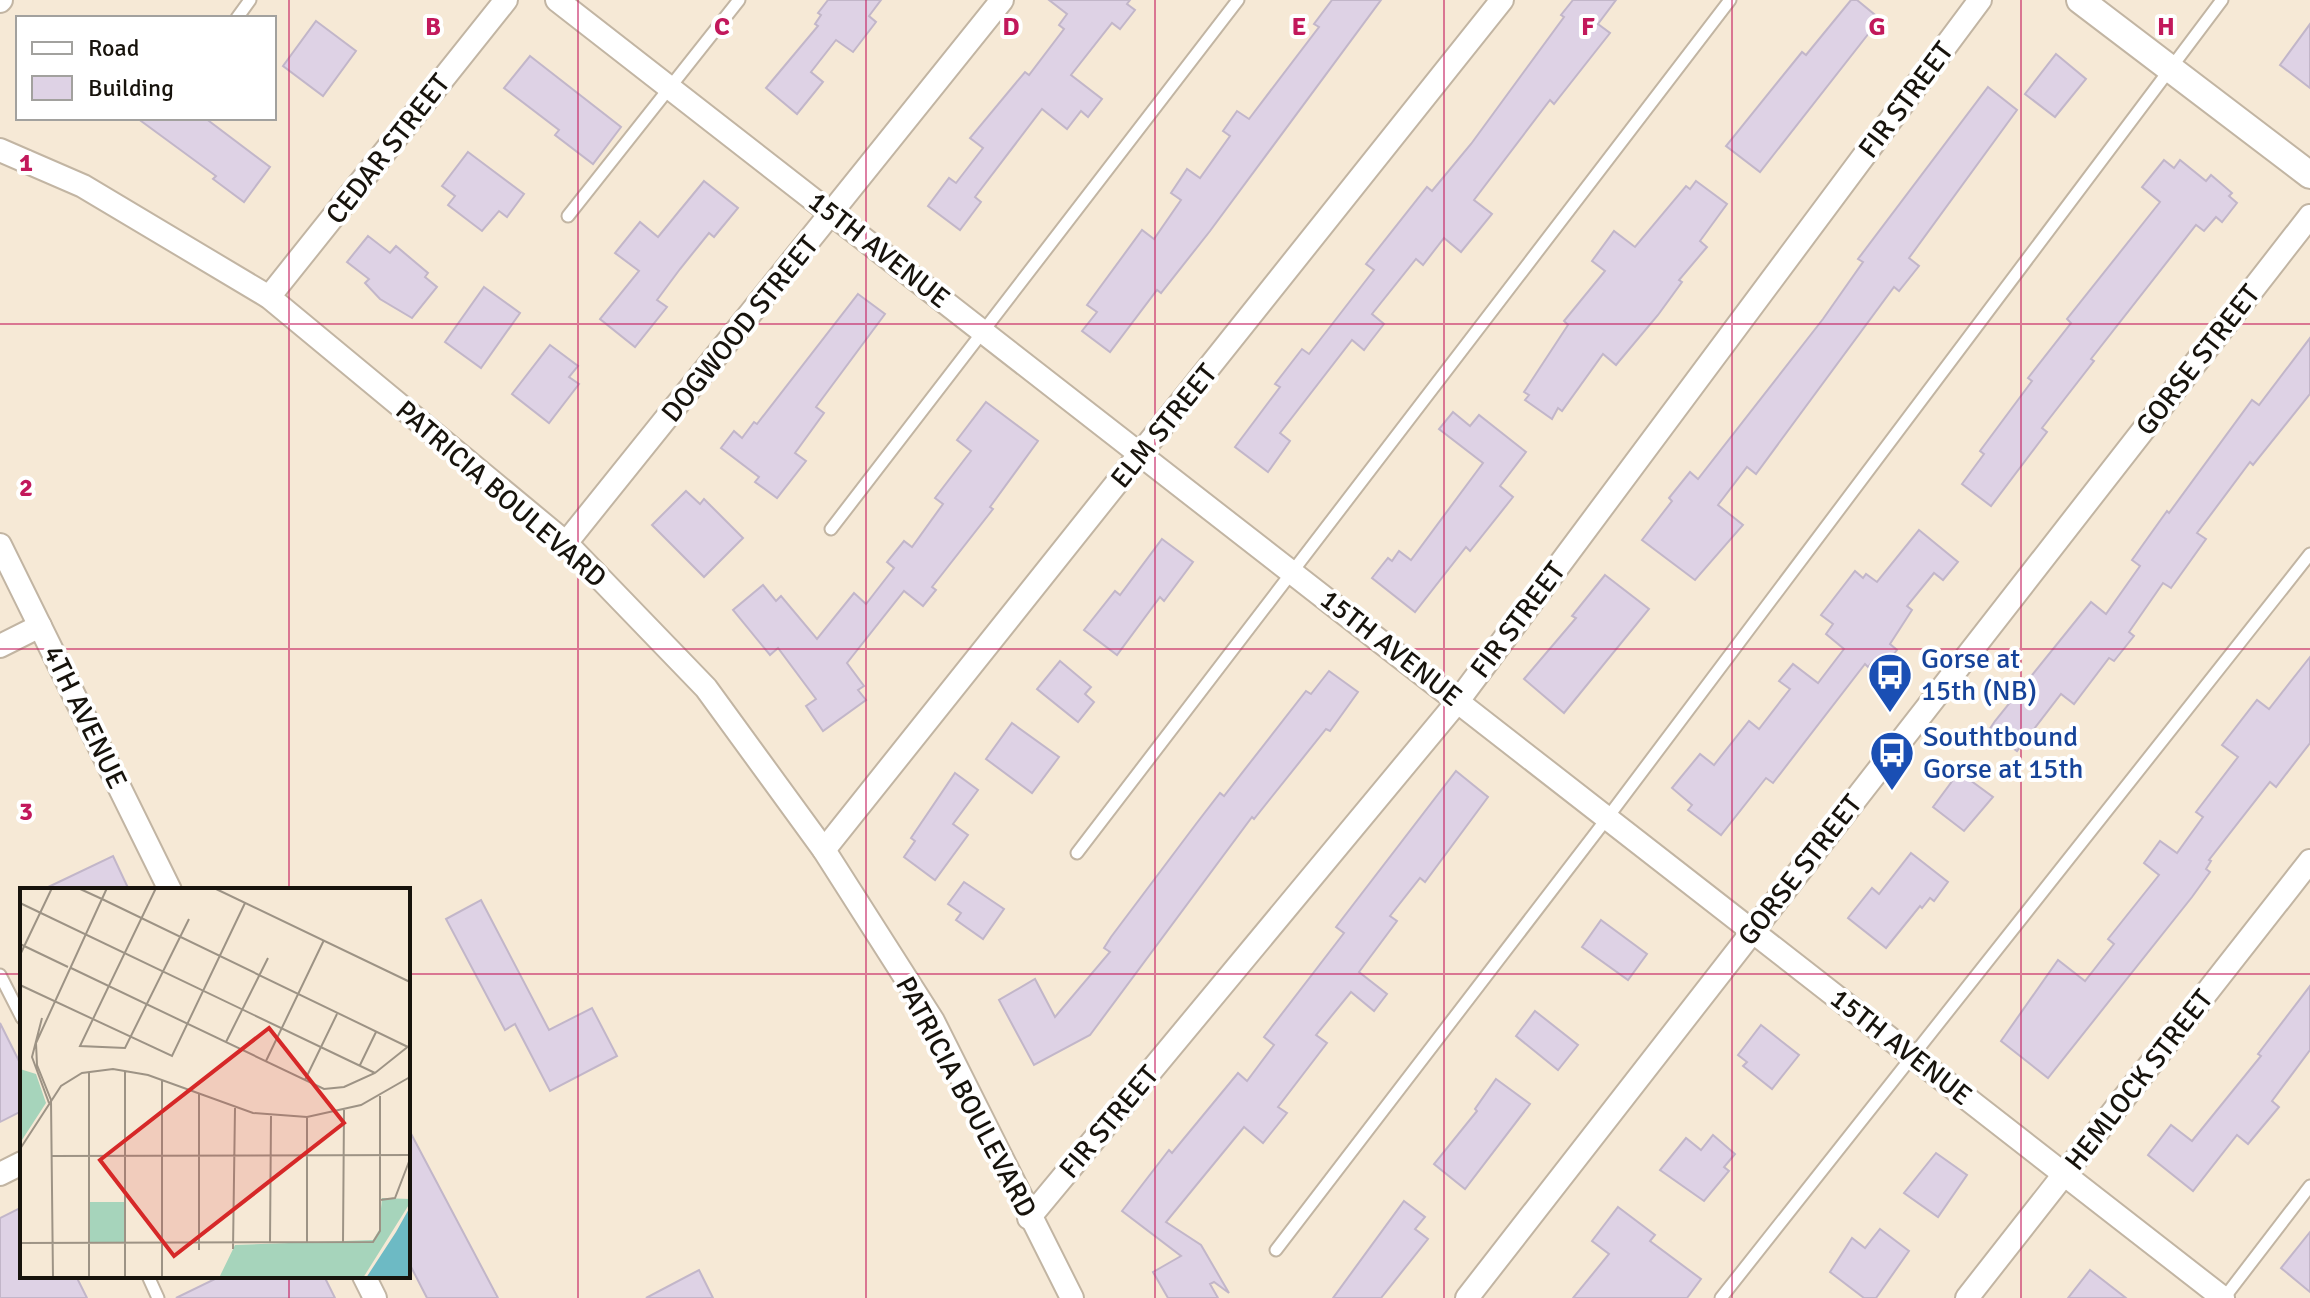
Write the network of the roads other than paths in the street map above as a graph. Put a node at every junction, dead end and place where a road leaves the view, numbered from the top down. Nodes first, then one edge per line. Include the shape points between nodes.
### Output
1 (506, 0) edge
2 (557, 0) edge
3 (739, 0) edge
4 (1002, 0) edge
5 (1238, 0) edge
6 (1502, 0) edge
7 (1730, 0) edge
8 (1980, 0) edge
9 (2080, 0) edge
10 (2222, 0) edge
11 (2169, 69) junction
12 (669, 87) junction
13 (0, 150) edge
14 (2310, 175) edge
15 (833, 214) junction
16 (568, 216) dead end
17 (2310, 216) edge
18 (269, 297) junction
19 (983, 332) junction
20 (1141, 455) junction
21 (831, 529) dead end
22 (566, 543) junction
23 (0, 545) edge
24 (2310, 554) edge
25 (1292, 571) junction
26 (40, 626) junction
27 (0, 646) edge
28 (1458, 701) junction
29 (1608, 817) junction
30 (824, 850) junction
31 (1077, 853) dead end
32 (2310, 861) edge
33 (169, 888) edge
34 (1752, 931) junction
35 (0, 975) edge
36 (20, 1014) edge
37 (1915, 1056) junction
38 (20, 1164) edge
39 (0, 1174) edge
40 (2064, 1175) junction
41 (2310, 1186) edge
42 (1029, 1218) junction
43 (1276, 1250) dead end
44 (149, 1278) edge
45 (365, 1278) edge
46 (158, 1298) edge
47 (375, 1298) edge
48 (1072, 1298) edge
49 (1467, 1298) edge
50 (1721, 1298) edge
51 (1967, 1298) edge
52 (2224, 1298) edge

1 - 18 street, CEDAR STREET
2 - 12 street, 15TH AVENUE
3 - 12 lane
4 - 15 street, DOGWOOD STREET
5 - 19 lane
6 - 20 street, ELM STREET
7 - 25 lane
8 - 28 street, FIR STREET
9 - 11 street
10 - 11 lane
11 - 14 street
11 - 29 lane
12 - 15 street, 15TH AVENUE
12 - 16 lane
13 - 18 street, PATRICIA BOULEVARD via 83,186
15 - 19 street, 15TH AVENUE
15 - 22 street, DOGWOOD STREET
17 - 34 street, GORSE STREET
18 - 22 street, PATRICIA BOULEVARD
19 - 20 street, 15TH AVENUE
19 - 21 lane
20 - 25 street, 15TH AVENUE
20 - 30 street, ELM STREET
22 - 30 street, PATRICIA BOULEVARD via 706,688
23 - 26 street, 4TH AVENUE
24 - 37 lane
25 - 28 street, 15TH AVENUE
25 - 31 lane
26 - 27 street
26 - 33 street, 4TH AVENUE
28 - 29 street, 15TH AVENUE
28 - 42 street, FIR STREET
29 - 34 street, 15TH AVENUE
29 - 43 lane
30 - 42 street, PATRICIA BOULEVARD via 933,1021
32 - 40 street, HEMLOCK STREET
34 - 37 street, 15TH AVENUE
34 - 49 street, GORSE STREET
35 - 36 lane
37 - 40 street, 15TH AVENUE
37 - 50 lane
38 - 39 street
40 - 51 street, HEMLOCK STREET
40 - 52 street, 15TH AVENUE
41 - 52 lane
42 - 48 street, PATRICIA BOULEVARD
44 - 46 lane
45 - 47 street

